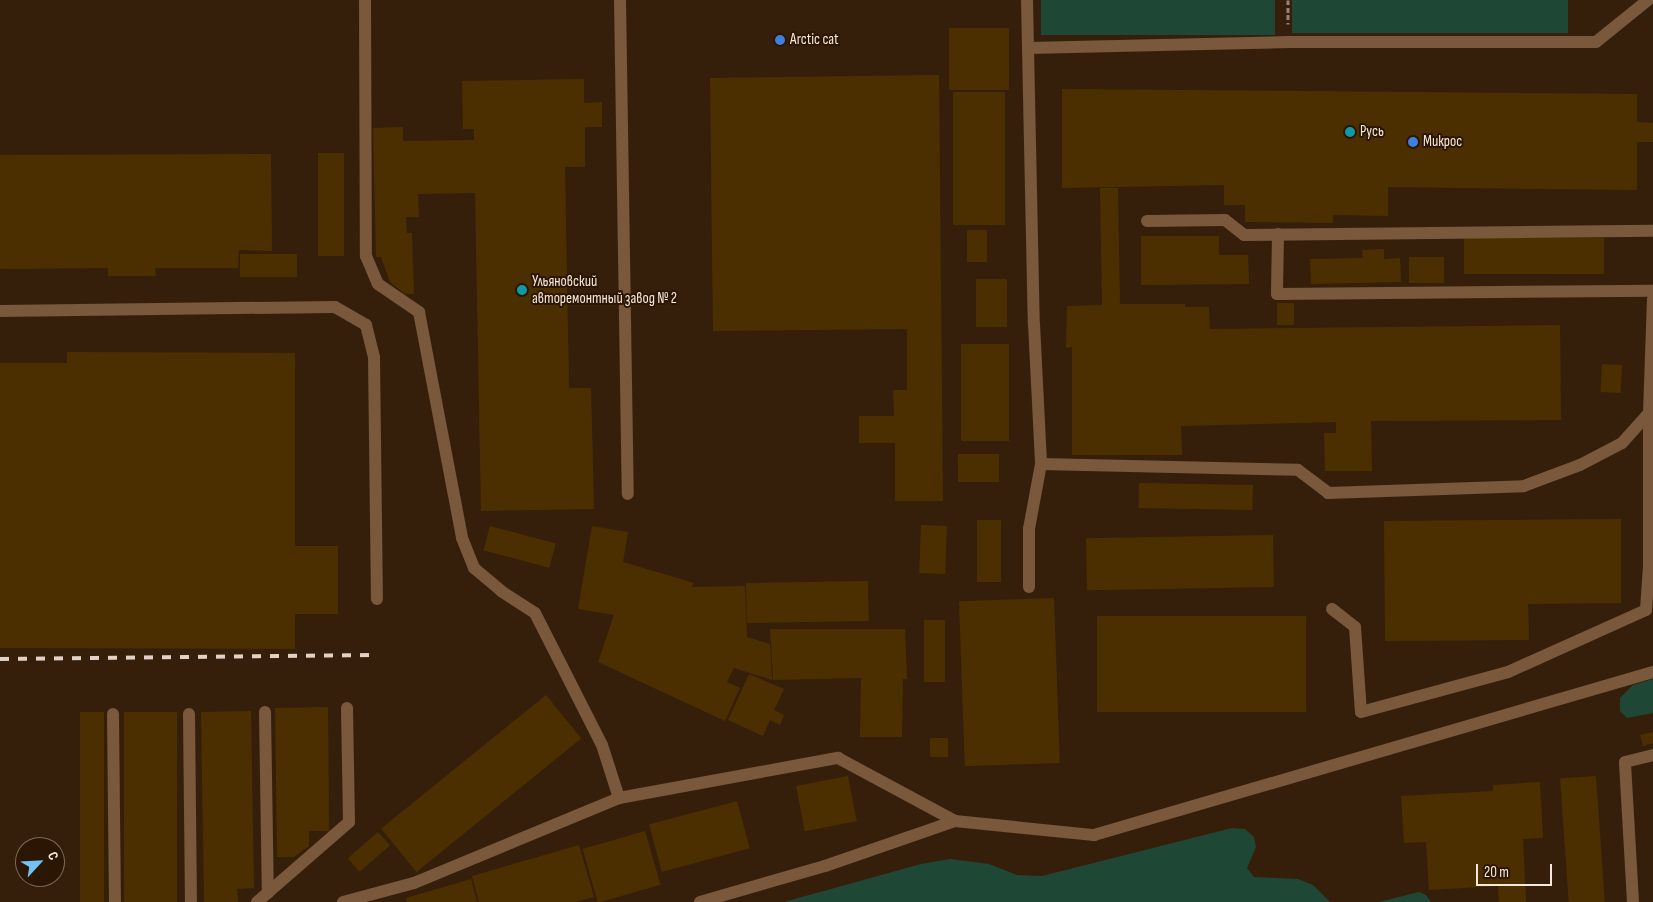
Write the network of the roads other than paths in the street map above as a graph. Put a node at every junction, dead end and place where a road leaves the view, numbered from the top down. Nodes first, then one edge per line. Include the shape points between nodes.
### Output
1 (365, 0) edge
2 (620, 0) edge
3 (1027, 0) edge
4 (1648, 0) edge
5 (1028, 48) junction
6 (1147, 222) dead end
7 (1653, 230) edge
8 (1278, 234) junction
9 (1653, 291) edge
10 (1653, 299) edge
11 (0, 311) edge
12 (1649, 413) junction
13 (1041, 464) junction
14 (628, 494) dead end
15 (1029, 587) dead end
16 (377, 599) dead end
17 (1332, 609) dead end
18 (1650, 611) edge
19 (1653, 672) edge
20 (347, 708) dead end
21 (266, 712) dead end
22 (113, 714) dead end
23 (189, 714) dead end
24 (1653, 755) edge
25 (619, 798) junction
26 (955, 821) junction
27 (268, 893) junction
28 (115, 902) edge
29 (191, 902) edge
30 (257, 902) edge
31 (343, 902) edge
32 (700, 902) edge
33 (1633, 902) edge

1 - 25 lane via 366,256 378,284 419,312 462,538 474,568 535,613 602,745
2 - 14 lane
3 - 5 lane
4 - 5 lane via 1596,42 1288,42
5 - 13 lane via 1034,324
6 - 8 lane via 1224,220 1244,235
7 - 8 lane
8 - 9 lane via 1277,294
10 - 12 lane
11 - 16 lane via 334,308 366,325 374,358
12 - 13 lane via 1622,443 1580,465 1524,486 1328,493 1298,470
12 - 18 lane
13 - 15 lane via 1029,528
17 - 18 lane via 1355,628 1361,712 1508,672
19 - 26 lane via 1094,835
20 - 27 lane via 349,822
21 - 27 lane
22 - 28 lane
23 - 29 lane
24 - 33 lane via 1625,762
25 - 26 lane via 838,758
25 - 31 lane via 414,882
26 - 32 lane via 825,866
27 - 30 lane

